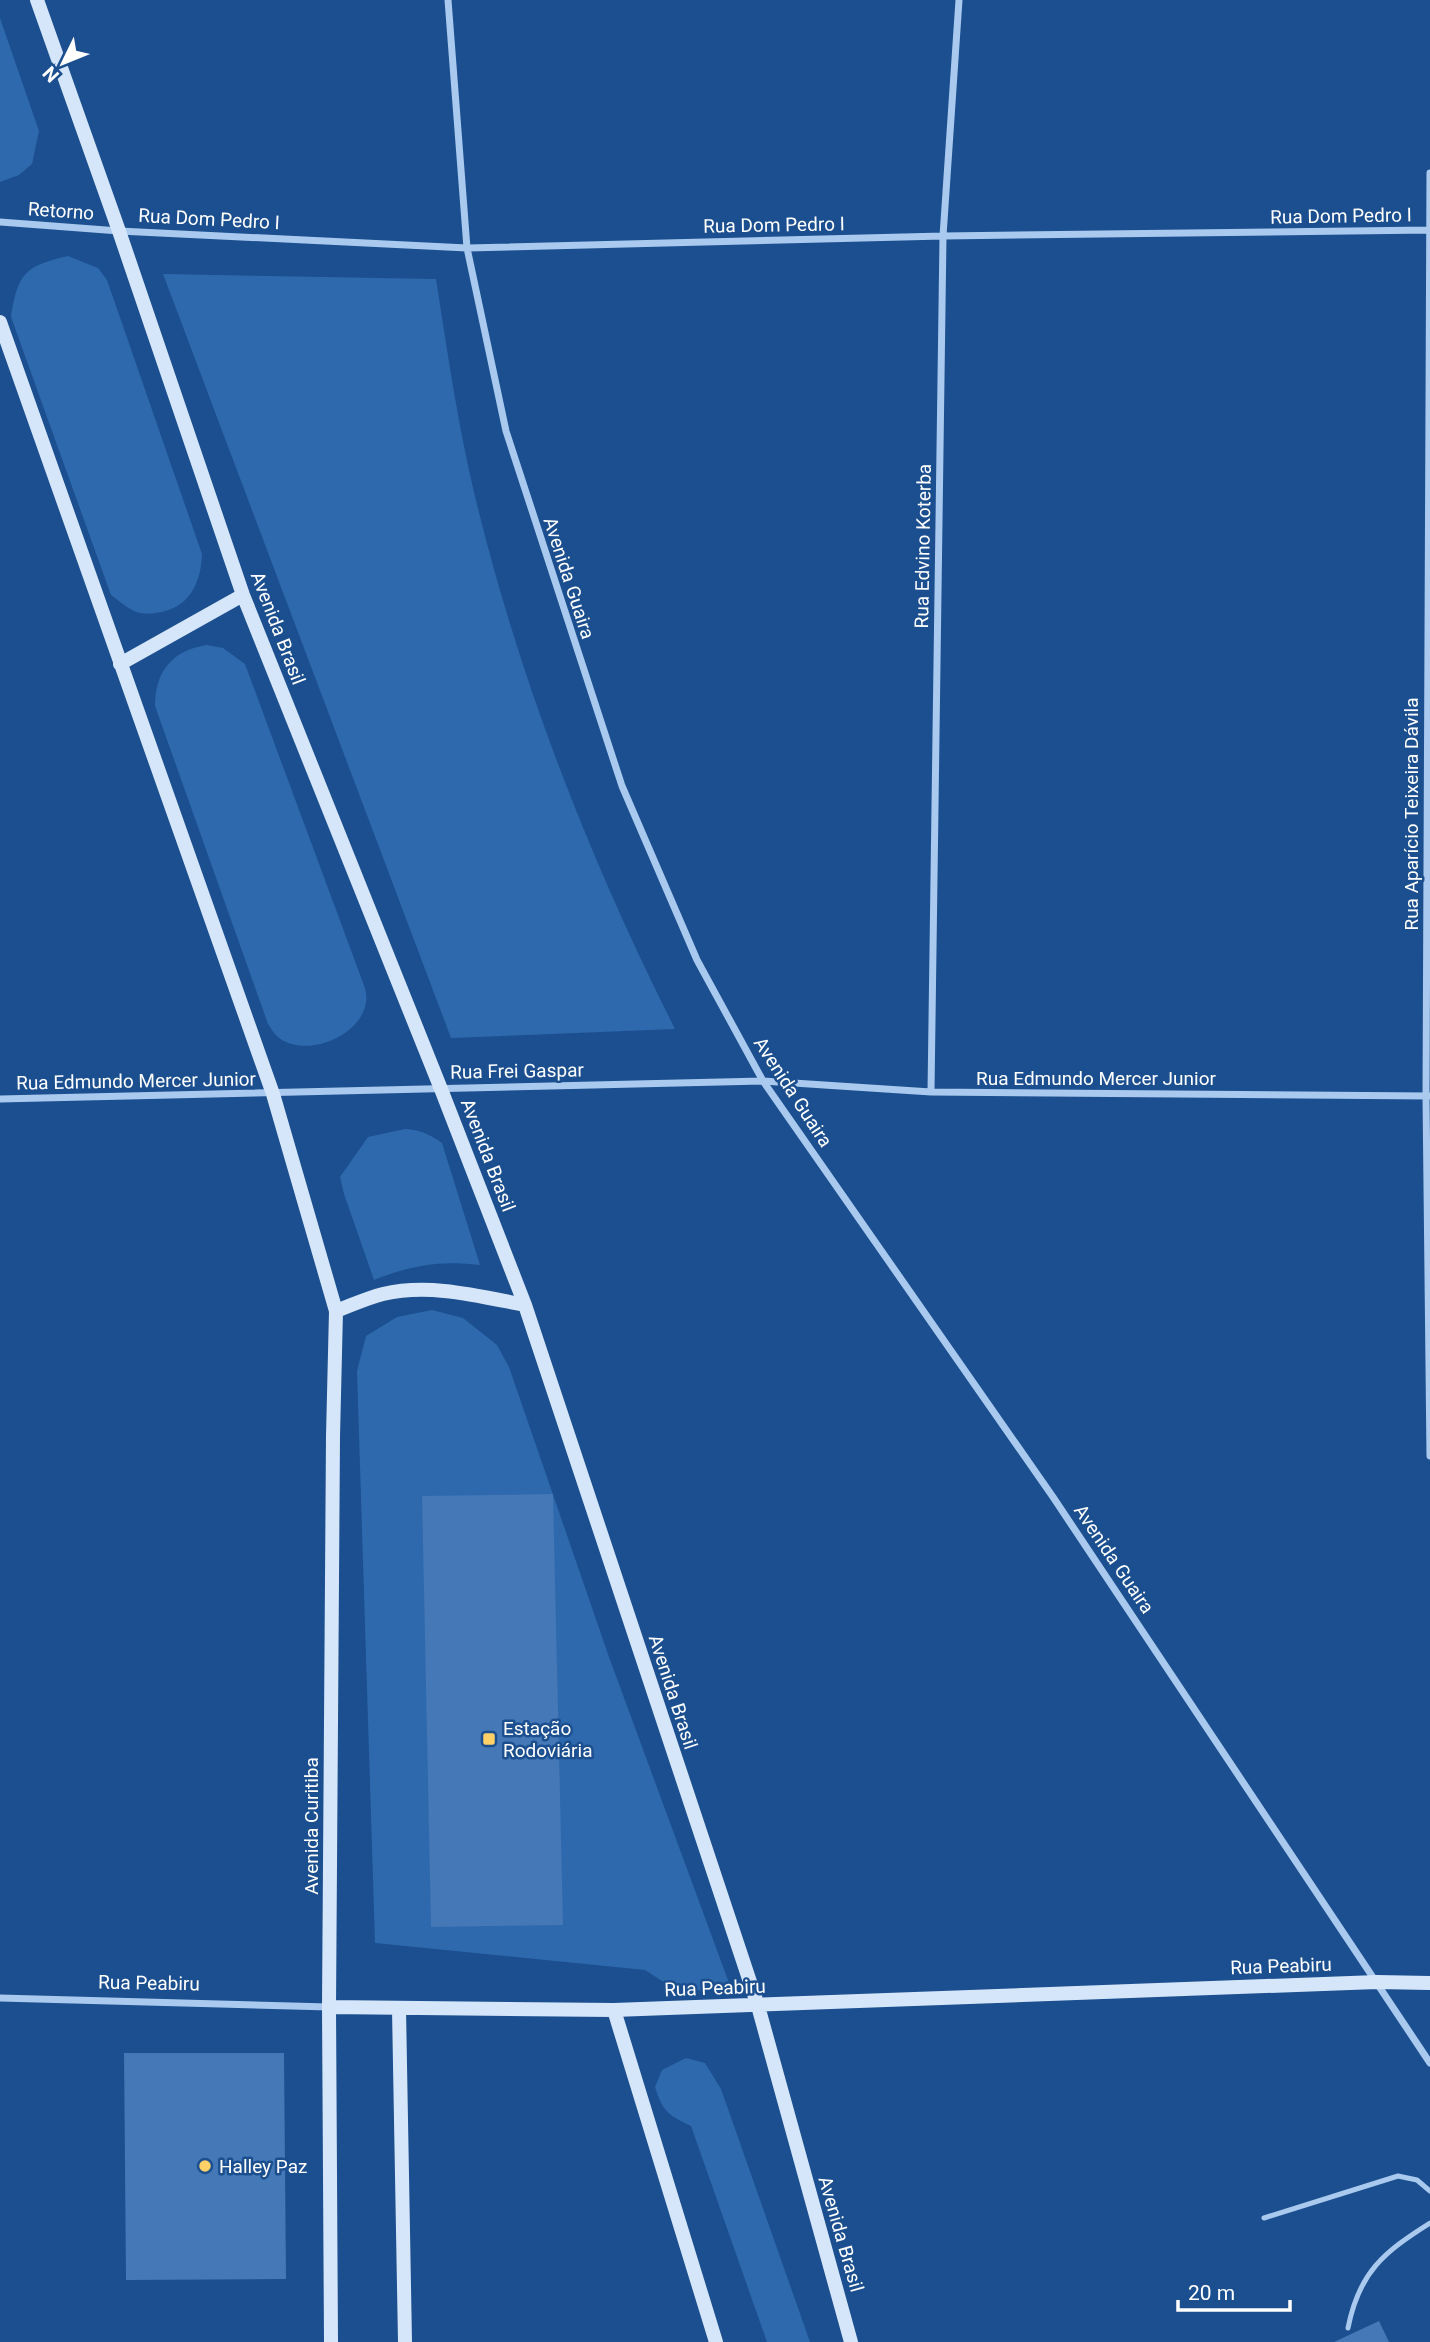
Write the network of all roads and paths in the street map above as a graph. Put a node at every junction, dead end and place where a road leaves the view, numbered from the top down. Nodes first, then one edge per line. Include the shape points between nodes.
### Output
1 (37, 0) edge
2 (448, 0) edge
3 (959, 0) edge
4 (1430, 173) edge
5 (0, 222) edge
6 (1429, 230) edge
7 (120, 231) junction
8 (943, 236) junction
9 (467, 248) junction
10 (0, 322) edge
11 (243, 595) junction
12 (120, 664) junction
13 (763, 1082) junction
14 (441, 1089) junction
15 (930, 1092) junction
16 (273, 1094) junction
17 (1428, 1096) edge
18 (0, 1099) edge
19 (524, 1305) junction
20 (336, 1311) junction
21 (1430, 1456) edge
22 (1377, 1982) junction
23 (1430, 1983) edge
24 (0, 1998) edge
25 (758, 2006) junction
26 (329, 2007) junction
27 (399, 2009) junction
28 (614, 2010) junction
29 (1430, 2063) edge
30 (1430, 2191) edge
31 (1264, 2218) dead end
32 (1430, 2223) edge
33 (1348, 2328) dead end
34 (331, 2342) edge
35 (405, 2342) edge
36 (716, 2342) edge
37 (851, 2342) edge

1 - 7 main road, Avenida Brasil
2 - 9 street, Avenida Guaira
3 - 8 street, Rua Edvino Koterba
4 - 6 street, Rua Aparício Teixeira Dávila
5 - 7 street, Retorno
6 - 8 street, Rua Dom Pedro I
6 - 17 street, Rua Aparício Teixeira Dávila
7 - 9 street, Rua Dom Pedro I
7 - 11 main road, Avenida Brasil
8 - 9 street, Rua Dom Pedro I
8 - 15 street, Rua Edvino Koterba
9 - 13 street, Avenida Guaira via 506,431 622,786 697,960
10 - 12 main road
11 - 12 main road
11 - 14 main road, Avenida Brasil
12 - 16 main road
13 - 14 street, Rua Frei Gaspar
13 - 15 street, Rua Edmundo Mercer Junior
13 - 22 street, Avenida Guaira via 1053,1497
14 - 16 street, Rua Frei Gaspar
14 - 19 main road, Avenida Brasil
15 - 17 street, Rua Edmundo Mercer Junior
16 - 18 street, Rua Edmundo Mercer Junior
16 - 20 main road
17 - 21 street, Rua Aparício Teixeira Dávila
19 - 20 main road via 456,1291 419,1290 384,1294
19 - 25 main road, Avenida Brasil
20 - 26 main road, Avenida Curitiba
22 - 23 main road, Rua Peabiru
22 - 25 main road, Rua Peabiru
22 - 29 street, Avenida Guaira
24 - 26 street, Rua Peabiru
25 - 28 main road, Rua Peabiru
25 - 37 main road, Avenida Brasil
26 - 27 main road, Rua Peabiru
26 - 34 main road, Avenida Curitiba
27 - 28 main road, Rua Peabiru
27 - 35 main road
28 - 36 main road
30 - 31 lane via 1417,2180 1398,2176
32 - 33 lane via 1373,2267 1356,2293

